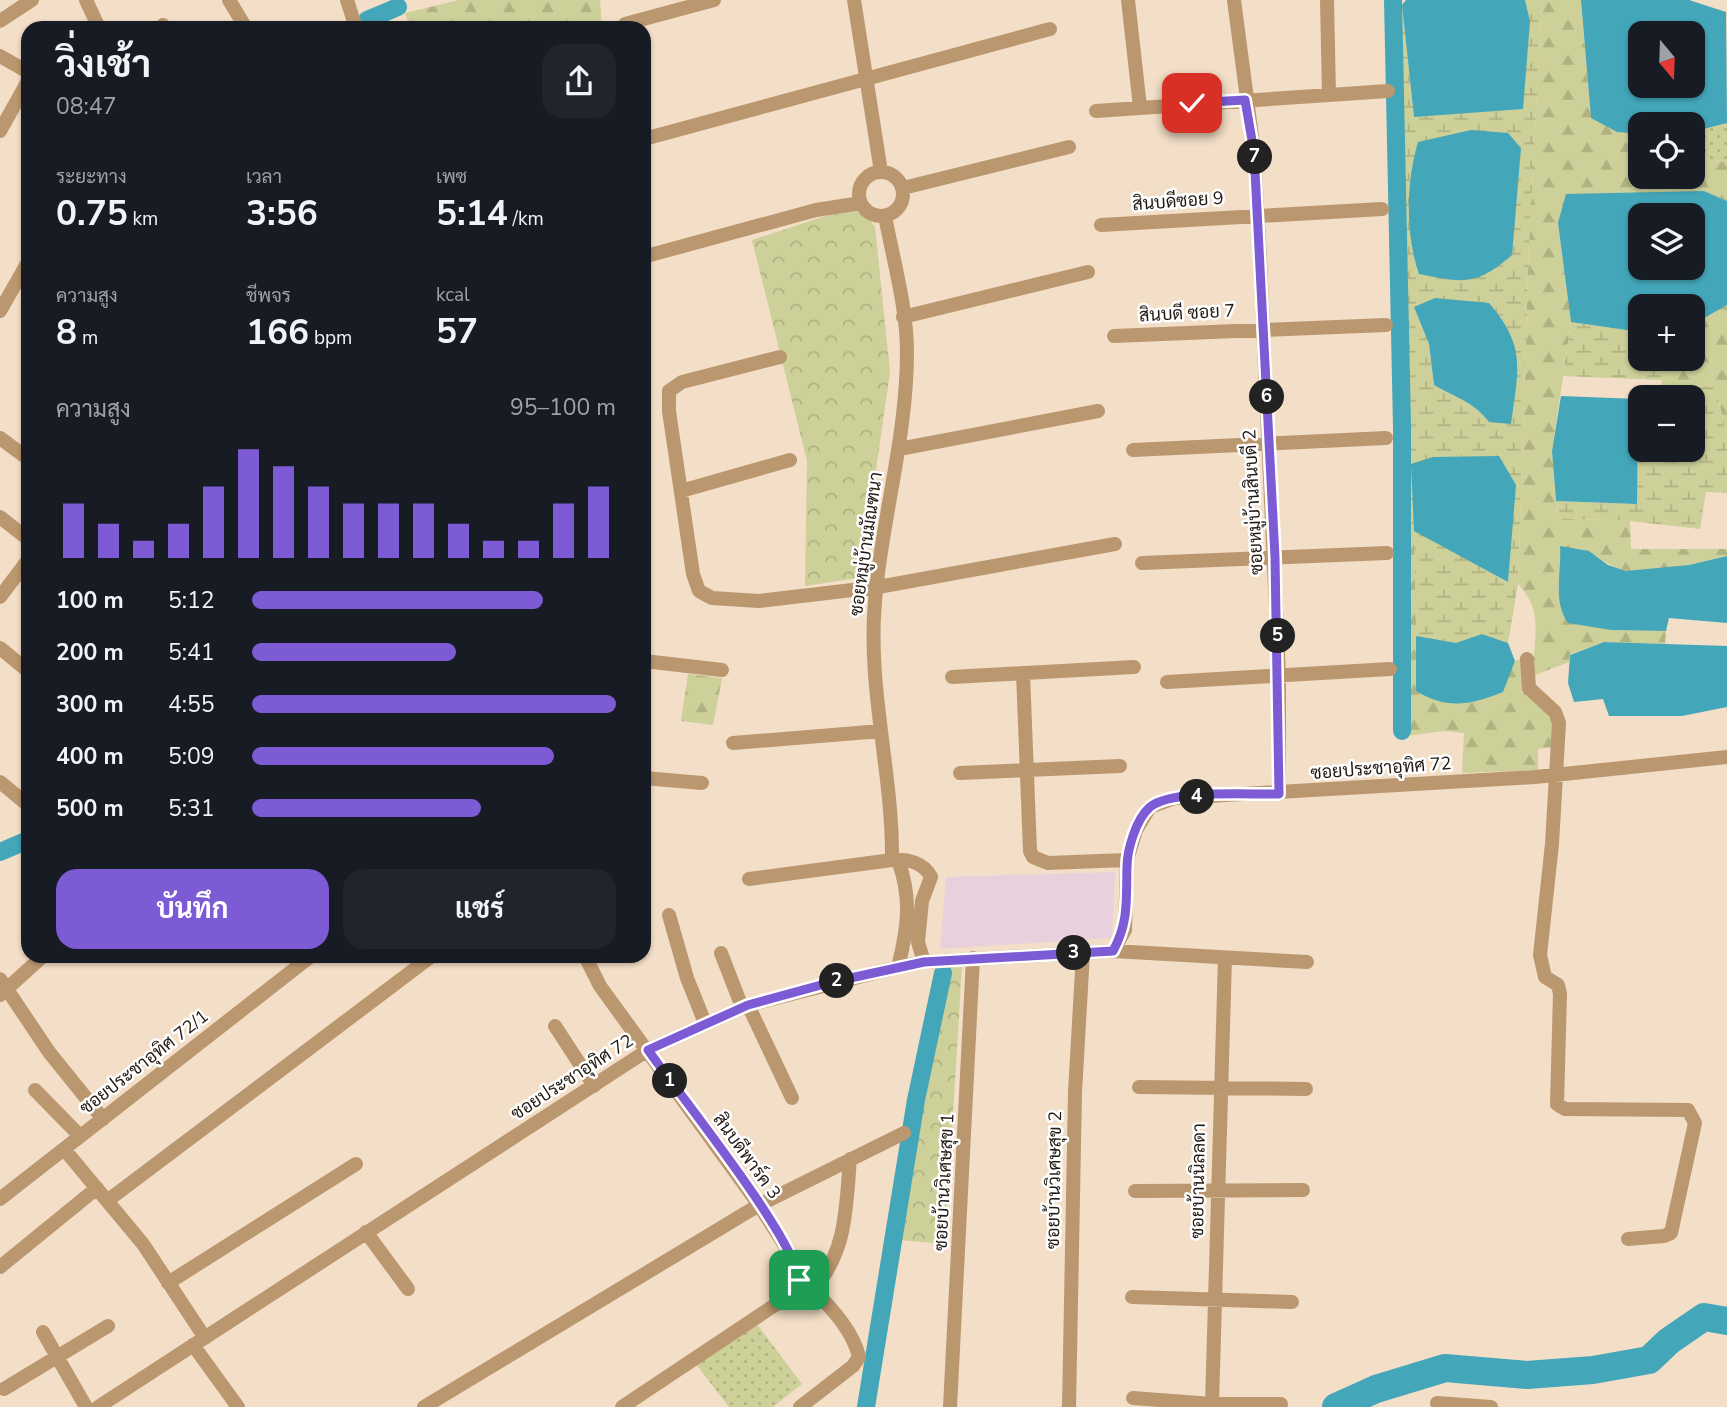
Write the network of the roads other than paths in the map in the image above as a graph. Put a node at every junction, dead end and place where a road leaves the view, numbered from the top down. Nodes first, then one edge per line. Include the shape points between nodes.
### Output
1 (32, 0) edge
2 (86, 0) edge
3 (229, 0) edge
4 (347, 0) edge
5 (714, 0) edge
6 (854, 0) edge
7 (1128, 0) edge
8 (1234, 0) edge
9 (1327, 0) edge
10 (0, 21) edge
11 (96, 21) edge
12 (242, 21) edge
13 (354, 21) edge
14 (636, 21) edge
15 (1050, 29) dead end
16 (0, 56) edge
17 (21, 68) edge
18 (867, 81) junction
19 (1388, 92) dead end
20 (21, 94) edge
21 (1329, 94) junction
22 (1245, 100) junction
23 (1140, 107) junction
24 (1096, 111) dead end
25 (0, 131) edge
26 (651, 137) edge
27 (1069, 147) dead end
28 (881, 172) junction
29 (903, 188) junction
30 (861, 203) junction
31 (1382, 209) dead end
32 (1258, 215) junction
33 (885, 216) junction
34 (1101, 225) dead end
35 (651, 255) edge
36 (1088, 271) dead end
37 (21, 274) edge
38 (0, 310) edge
39 (903, 317) junction
40 (1386, 325) dead end
41 (1263, 328) junction
42 (1114, 336) dead end
43 (780, 356) dead end
44 (1098, 411) dead end
45 (0, 438) edge
46 (1386, 438) dead end
47 (1269, 445) junction
48 (899, 449) junction
49 (1133, 450) dead end
50 (21, 454) edge
51 (790, 460) dead end
52 (681, 491) junction
53 (0, 517) edge
54 (21, 534) edge
55 (1115, 544) dead end
56 (1387, 553) dead end
57 (1275, 557) junction
58 (1142, 563) dead end
59 (21, 569) edge
60 (878, 587) junction
61 (0, 597) edge
62 (0, 648) edge
63 (1527, 659) dead end
64 (651, 662) edge
65 (21, 665) edge
66 (1134, 667) dead end
67 (1391, 669) dead end
68 (722, 670) dead end
69 (1023, 674) junction
70 (1279, 676) junction
71 (952, 677) dead end
72 (1167, 682) dead end
73 (881, 731) junction
74 (733, 743) dead end
75 (1727, 757) edge
76 (1119, 766) dead end
77 (1027, 770) junction
78 (960, 773) dead end
79 (1555, 776) junction
80 (651, 779) edge
81 (0, 782) edge
82 (702, 783) dead end
83 (1279, 794) junction
84 (21, 799) edge
85 (895, 860) junction
86 (1127, 860) junction
87 (749, 878) dead end
88 (669, 915) dead end
89 (1113, 951) junction
90 (721, 953) dead end
91 (1083, 953) junction
92 (973, 958) junction
93 (1225, 958) junction
94 (924, 962) junction
95 (1307, 962) dead end
96 (34, 963) edge
97 (302, 963) edge
98 (423, 963) edge
99 (588, 963) edge
100 (898, 967) junction
101 (2, 988) edge
102 (745, 1006) junction
103 (705, 1023) junction
104 (555, 1026) dead end
105 (648, 1050) junction
106 (594, 1086) junction
107 (1139, 1087) dead end
108 (1219, 1088) junction
109 (1306, 1089) dead end
110 (35, 1090) dead end
111 (792, 1098) dead end
112 (103, 1119) junction
113 (904, 1133) dead end
114 (80, 1136) junction
115 (64, 1149) junction
116 (850, 1159) junction
117 (356, 1164) dead end
118 (97, 1188) junction
119 (1303, 1190) dead end
120 (1135, 1191) dead end
121 (1217, 1193) junction
122 (0, 1199) edge
123 (107, 1201) junction
124 (759, 1205) junction
125 (366, 1232) junction
126 (1628, 1239) dead end
127 (0, 1267) edge
128 (799, 1280) junction
129 (168, 1283) junction
130 (408, 1289) dead end
131 (813, 1289) junction
132 (1132, 1297) dead end
133 (1214, 1301) junction
134 (1292, 1302) dead end
135 (108, 1326) dead end
136 (43, 1332) dead end
137 (199, 1342) junction
138 (57, 1357) junction
139 (4, 1389) dead end
140 (1132, 1398) dead end
141 (1437, 1403) dead end
142 (1212, 1404) junction
143 (1281, 1404) dead end
144 (86, 1407) edge
145 (97, 1407) edge
146 (238, 1407) edge
147 (424, 1407) edge
148 (622, 1407) edge
149 (800, 1407) edge
150 (950, 1407) edge
151 (1069, 1407) edge
152 (1491, 1407) edge

1 - 10 street
2 - 11 street
3 - 12 street
4 - 13 street
5 - 14 street
6 - 18 street
7 - 23 street
8 - 22 street, ซอยหมู่บ้านสินบดี 2
9 - 21 street
15 - 18 street
16 - 17 street
18 - 26 street
18 - 28 street
19 - 21 street
20 - 25 street
21 - 22 street
22 - 23 street
22 - 32 street, ซอยหมู่บ้านสินบดี 2
23 - 24 street
27 - 29 street
28 - 29 street via 895,176
28 - 30 street via 863,182
29 - 33 street via 902,202
30 - 33 street via 871,213
30 - 35 street via 816,210
31 - 32 street, สินบดีซอย 9
32 - 34 street, สินบดีซอย 9
32 - 41 street, ซอยหมู่บ้านสินบดี 2
33 - 39 street, ซอยหมู่บ้านมัณฑนา
36 - 39 street
37 - 38 street
39 - 48 street, ซอยหมู่บ้านมัณฑนา via 907,349
40 - 41 street, สินบดี ซอย 7
41 - 42 street, สินบดี ซอย 7
41 - 47 street, ซอยหมู่บ้านสินบดี 2
43 - 52 street via 682,382 669,391
44 - 48 street
45 - 50 street
46 - 47 street
47 - 49 street
47 - 57 street, ซอยหมู่บ้านสินบดี 2
48 - 60 street, ซอยหมู่บ้านมัณฑนา
51 - 52 street
52 - 60 street via 693,574 699,591 712,598 759,601
53 - 54 street
55 - 60 street
56 - 57 street
57 - 58 street
57 - 70 street, ซอยหมู่บ้านสินบดี 2
59 - 61 street
60 - 73 street, ซอยหมู่บ้านมัณฑนา via 874,617
62 - 65 street
63 - 79 street via 1529,688 1555,712 1559,723
64 - 68 street
66 - 69 street
67 - 70 street
69 - 71 street
69 - 77 street
70 - 72 street
70 - 83 street, ซอยหมู่บ้านสินบดี 2
73 - 74 street
73 - 85 street, ซอยหมู่บ้านมัณฑนา
75 - 79 street, ซอยประชาอุทิศ 72
76 - 77 street
77 - 78 street
77 - 86 street via 1033,857 1048,863
79 - 83 street, ซอยประชาอุทิศ 72
79 - 126 street via 1540,955 1543,972 1558,985 1560,994 1557,1104 1564,1109 1688,1110 1695,1123 1671,1233
80 - 82 street
81 - 84 street
83 - 86 street, ซอยประชาอุทิศ 72 via 1175,798 1150,807 1136,830
85 - 87 street
85 - 94 street via 921,866 931,877 922,901 918,942
85 - 100 street, ซอยหมู่บ้านมัณฑนา via 907,885 909,904
86 - 89 street, ซอยประชาอุทิศ 72 via 1125,930
88 - 103 street
89 - 91 street, ซอยประชาอุทิศ 72
89 - 93 street
90 - 102 street
91 - 92 street, ซอยประชาอุทิศ 72
91 - 151 street, ซอยบ้านวิเศษสุข 2 via 1075,1092
92 - 94 street, ซอยประชาอุทิศ 72
92 - 150 street, ซอยบ้านวิเศษสุข 1
93 - 95 street
93 - 108 street, ซอยบ้านนิลลดา
94 - 100 street, ซอยประชาอุทิศ 72
96 - 101 street
97 - 112 street, ซอยประชาอุทิศ 72/1
98 - 123 street
99 - 105 street, สินบดีพาร์ค 3
100 - 102 street, ซอยประชาอุทิศ 72
101 - 112 street
102 - 103 street, ซอยประชาอุทิศ 72
102 - 111 street
103 - 105 street, ซอยประชาอุทิศ 72
104 - 106 street
105 - 106 street, ซอยประชาอุทิศ 72
105 - 124 street, สินบดีพาร์ค 3
106 - 125 street, ซอยประชาอุทิศ 72
107 - 108 street
108 - 109 street
108 - 121 street, ซอยบ้านนิลลดา
110 - 114 street
112 - 114 street, ซอยประชาอุทิศ 72/1
113 - 116 street
114 - 115 street, ซอยประชาอุทิศ 72/1
115 - 118 street
115 - 122 street, ซอยประชาอุทิศ 72/1
116 - 124 street
116 - 131 street via 840,1245 828,1273
117 - 129 street
118 - 123 street
118 - 127 street
119 - 121 street
120 - 121 street
121 - 133 street, ซอยบ้านนิลลดา
123 - 129 street
124 - 128 street, สินบดีพาร์ค 3 via 798,1266
124 - 147 street
125 - 130 street
125 - 137 street, ซอยประชาอุทิศ 72
128 - 131 street
128 - 148 street via 793,1293
129 - 137 street
131 - 149 street via 856,1344 859,1357
132 - 133 street
133 - 134 street
133 - 142 street, ซอยบ้านนิลลดา
135 - 138 street
136 - 138 street
137 - 145 street, ซอยประชาอุทิศ 72
137 - 146 street
138 - 139 street
138 - 144 street
140 - 142 street
141 - 152 street
142 - 143 street

